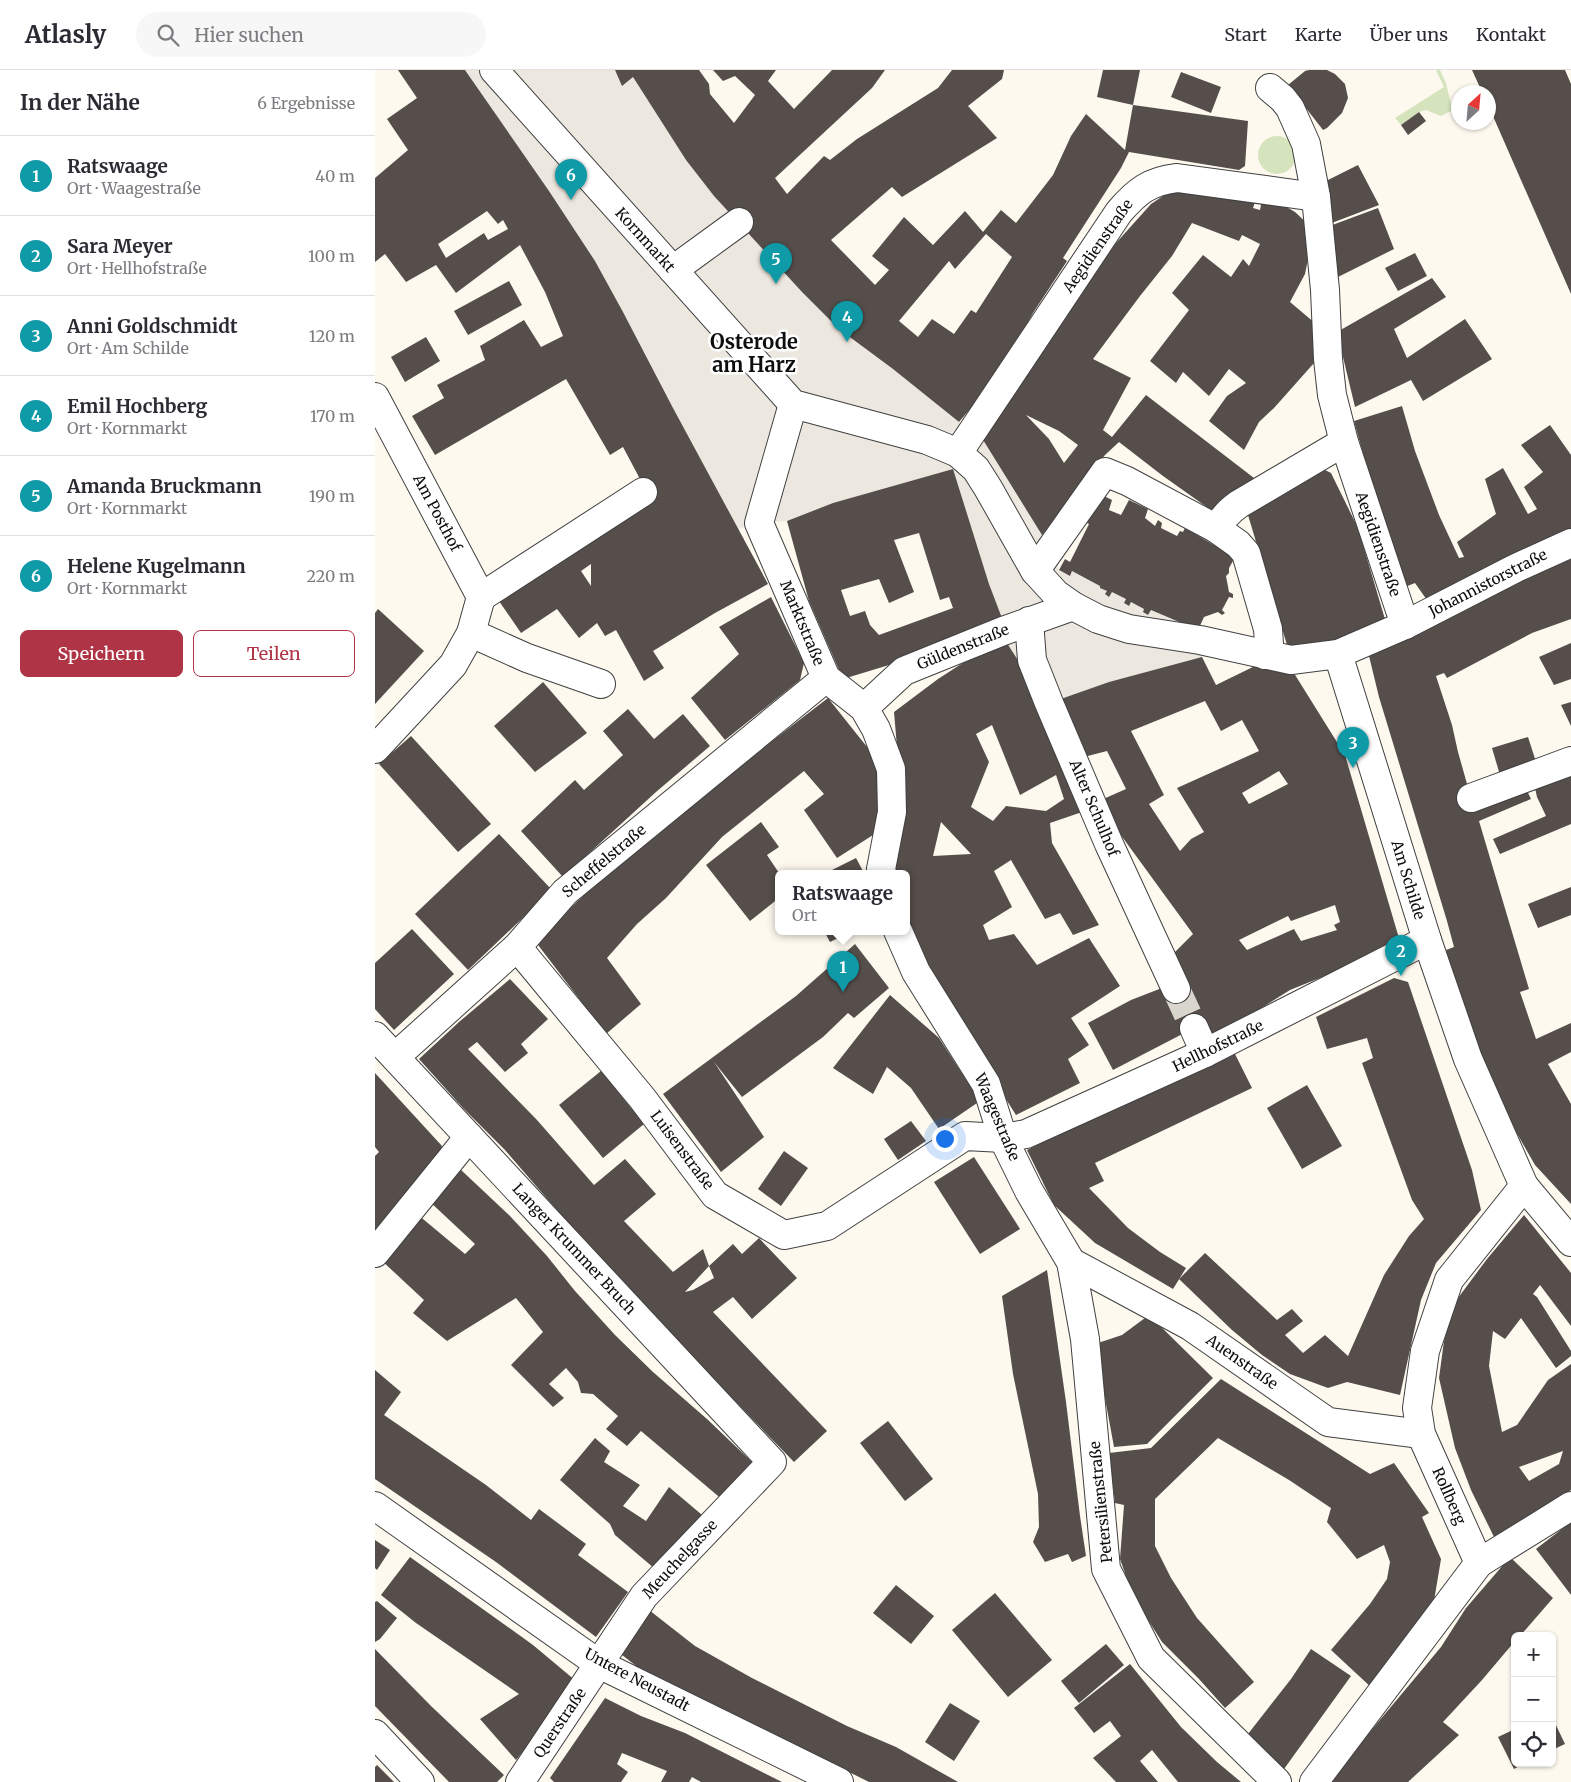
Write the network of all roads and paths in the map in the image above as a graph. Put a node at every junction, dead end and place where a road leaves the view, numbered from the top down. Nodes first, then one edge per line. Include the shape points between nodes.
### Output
1 (496, 73) edge
2 (1270, 88) dead end
3 (1316, 197) junction
4 (739, 222) dead end
5 (673, 270) junction
6 (375, 397) edge
7 (793, 404) junction
8 (1344, 442) junction
9 (958, 452) junction
10 (643, 492) dead end
11 (1217, 529) junction
12 (1571, 543) edge
13 (1035, 571) junction
14 (481, 597) junction
15 (1073, 606) junction
16 (1029, 621) junction
17 (1405, 625) junction
18 (471, 633) junction
19 (1338, 654) junction
20 (1265, 655) junction
21 (826, 678) junction
22 (601, 684) dead end
23 (865, 708) junction
24 (375, 749) edge
25 (1571, 761) edge
26 (1471, 798) dead end
27 (881, 870) edge
28 (900, 935) edge
29 (1427, 940) junction
30 (517, 947) junction
31 (1176, 989) tunnel mouth
32 (1194, 1028) tunnel mouth
33 (375, 1036) edge
34 (1205, 1053) junction
35 (395, 1057) junction
36 (469, 1137) junction
37 (1003, 1138) junction
38 (1524, 1186) junction
39 (1571, 1242) edge
40 (375, 1253) edge
41 (1071, 1262) junction
42 (1085, 1339) joint
43 (1421, 1434) junction
44 (772, 1462) joint
45 (375, 1506) edge
46 (1571, 1506) edge
47 (1479, 1563) junction
48 (599, 1664) junction
49 (380, 1749) edge
50 (420, 1782) edge
51 (520, 1782) edge
52 (839, 1782) edge
53 (1277, 1782) edge
54 (1314, 1782) edge

1 - 5 street, Kornmarkt
2 - 3 street, Aegidienstraße via 1283,99 1297,122 1306,144
3 - 8 street, Aegidienstraße via 1332,395
3 - 9 street, Aegidienstraße via 1177,178 1159,181 1139,191 1119,212
4 - 5 street
5 - 7 street, Kornmarkt
6 - 14 street, Am Posthof
7 - 9 street via 927,440
7 - 21 street, Marktstraße via 759,523
8 - 11 street via 1239,504 1225,516
8 - 17 street, Aegidienstraße
9 - 13 street, Johannistorstraße via 984,481
10 - 14 street
11 - 13 street via 1105,472
11 - 20 street via 1246,553 1268,629 1269,644
12 - 17 street, Johannistorstraße
13 - 15 street, Johannistorstraße via 1056,594
14 - 18 street
15 - 16 street, Güldenstraße
15 - 20 street, Johannistorstraße via 1098,619 1129,629 1200,640
16 - 23 street, Güldenstraße via 904,671
16 - 31 street, Alter Schulhof via 1032,660 1049,703
17 - 19 street, Johannistorstraße
18 - 22 street via 527,658
18 - 24 street via 453,664
19 - 20 street, Johannistorstraße via 1291,660
19 - 29 street, Am Schilde
21 - 23 street, Marktstraße
21 - 30 street, Scheffelstraße via 565,892
23 - 27 street via 891,770 893,812
25 - 26 street
28 - 37 street, Waagestraße via 916,972 987,1084
29 - 34 street, Hellhofstraße
29 - 38 street, Am Schilde via 1468,1059
30 - 35 street, Scheffelstraße
30 - 37 street, Luisenstraße via 643,1098 715,1195 784,1235 827,1226 965,1136
32 - 34 street
33 - 35 street, Langer Krummer Bruch
34 - 37 street, Hellhofstraße via 1026,1134
35 - 36 street, Langer Krummer Bruch
36 - 40 street
36 - 44 street, Langer Krummer Bruch
37 - 41 street, Waagestraße via 1029,1191
38 - 39 street, Am Schilde
38 - 43 street, Rollberg via 1449,1280 1425,1350 1417,1408
41 - 42 street, Waagestraße
41 - 43 street, Auenstraße via 1190,1326 1327,1422
42 - 53 street, Petersilienstraße via 1106,1569 1151,1658
43 - 47 street, Rollberg
44 - 48 street, Meuchelgasse via 644,1596
45 - 48 street, Untere Neustadt
46 - 47 street
47 - 54 street
48 - 51 street, Querstraße
48 - 52 street, Untere Neustadt
49 - 50 street

